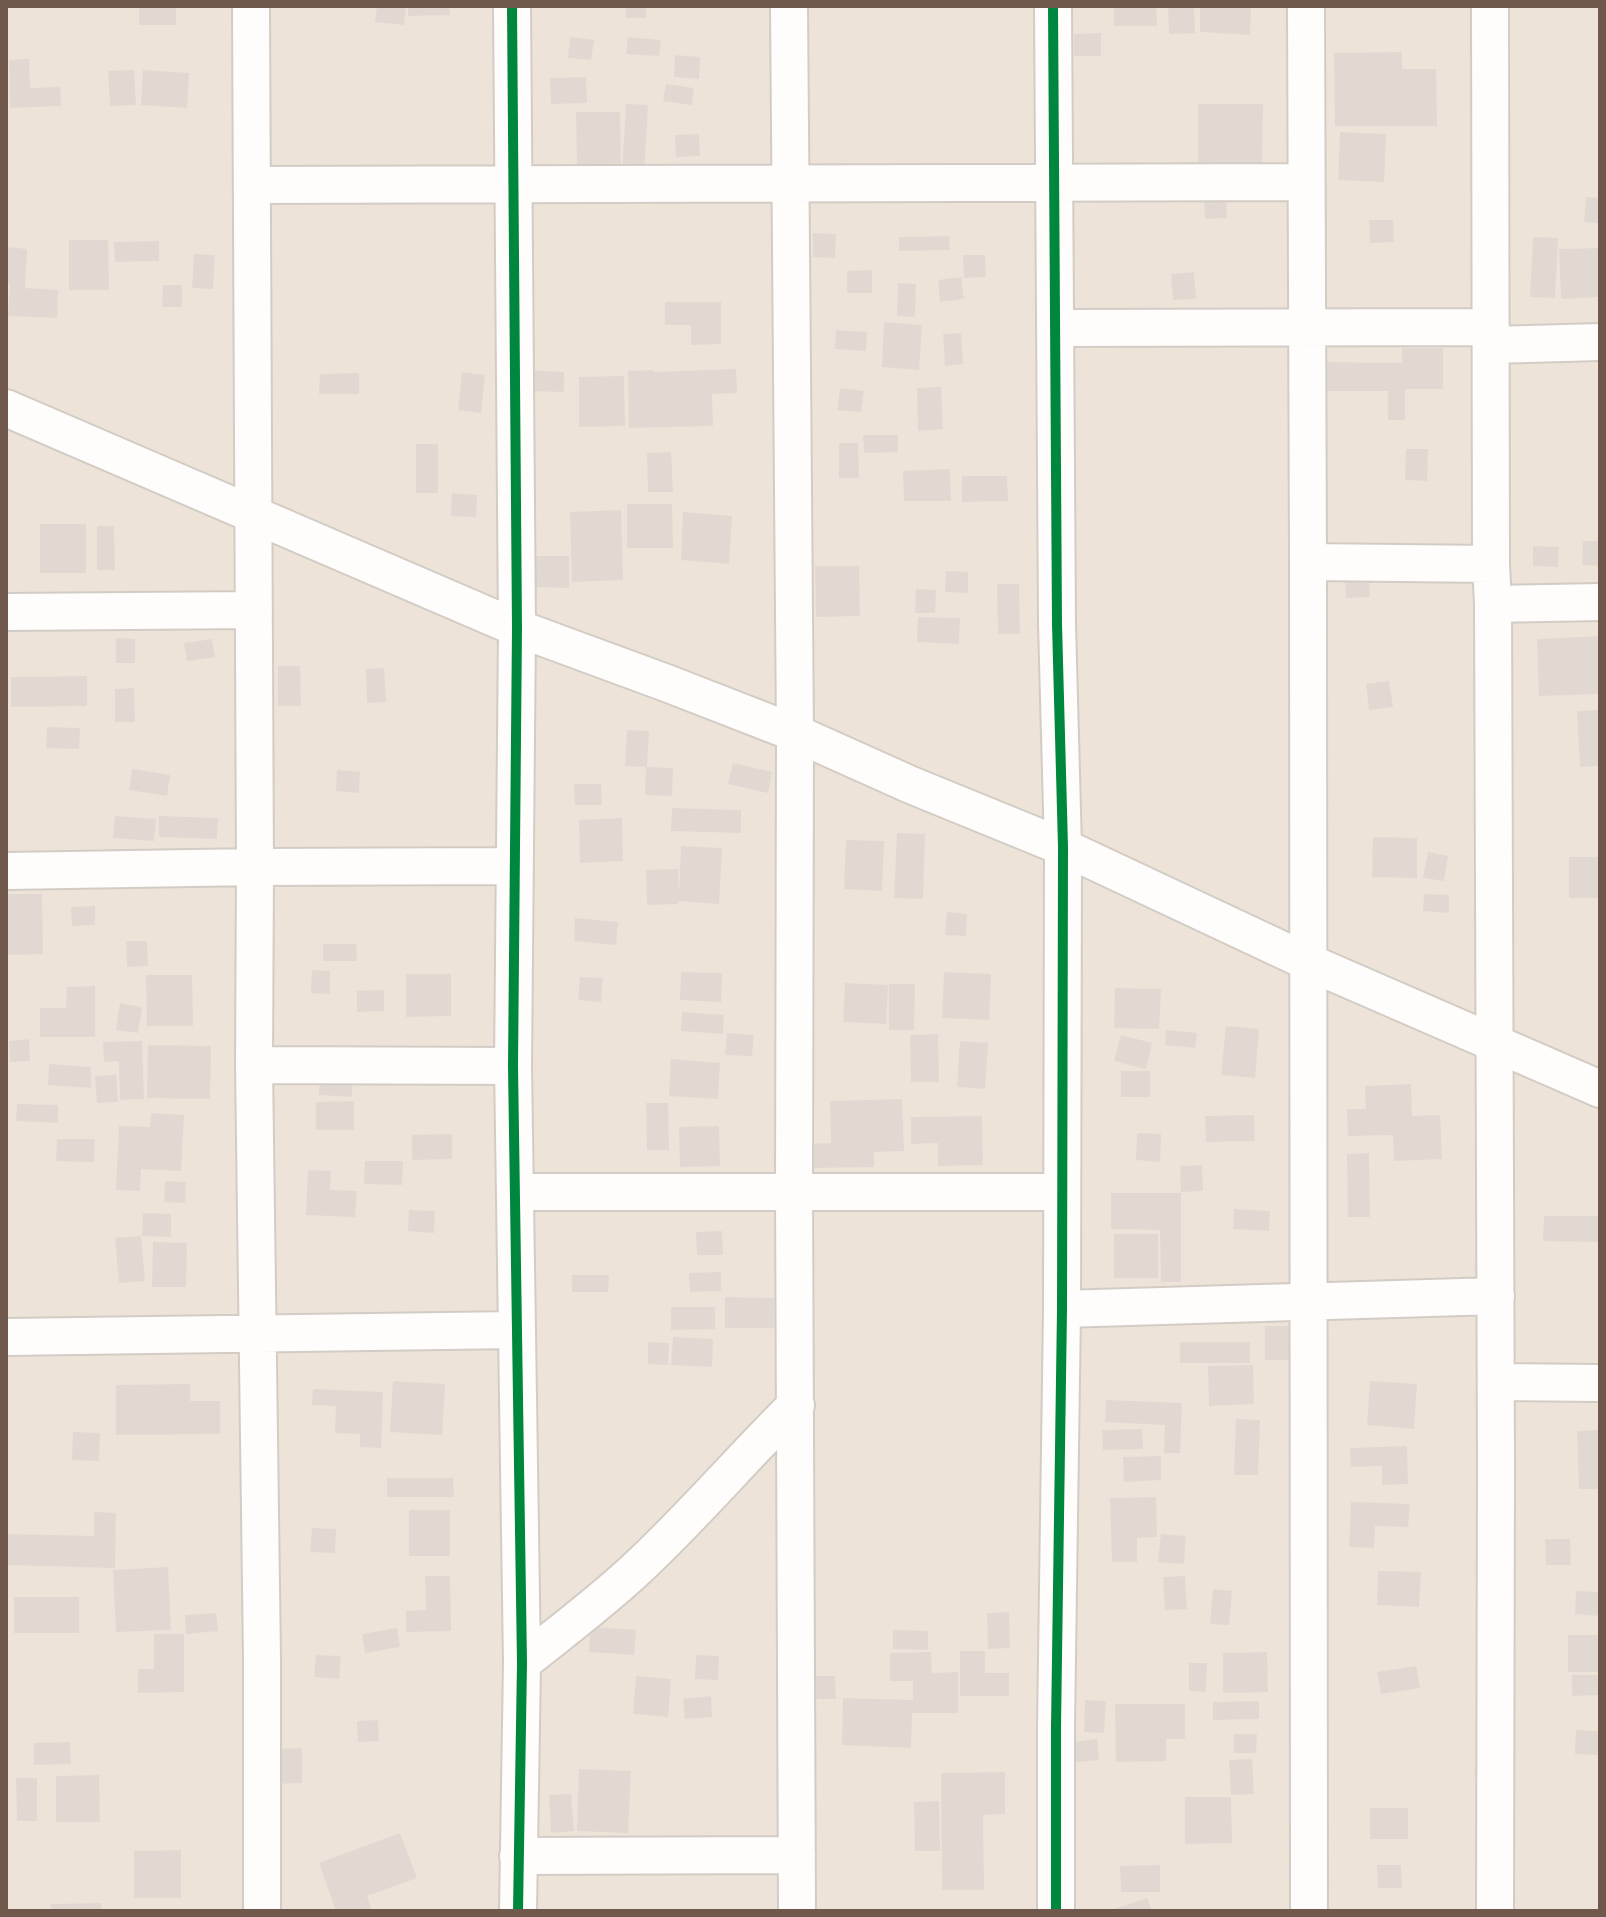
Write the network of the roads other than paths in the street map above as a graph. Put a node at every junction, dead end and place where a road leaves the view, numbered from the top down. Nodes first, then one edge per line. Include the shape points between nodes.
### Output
1 (251, 6) edge
2 (512, 6) edge
3 (789, 6) edge
4 (1053, 6) edge
5 (1306, 6) edge
6 (1490, 6) edge
7 (1306, 182) junction
8 (1054, 183) junction
9 (790, 184) junction
10 (252, 185) junction
11 (513, 185) junction
12 (1055, 328) junction
13 (1306, 328) junction
14 (1491, 336) junction
15 (1600, 342) edge
16 (6, 408) edge
17 (254, 513) junction
18 (1308, 562) junction
19 (1491, 564) junction
20 (1600, 602) edge
21 (1493, 604) junction
22 (254, 610) junction
23 (6, 612) edge
24 (517, 628) junction
25 (795, 733) junction
26 (1063, 847) junction
27 (515, 866) junction
28 (255, 867) junction
29 (6, 871) edge
30 (1308, 962) junction
31 (1495, 1043) junction
32 (254, 1065) junction
33 (513, 1066) junction
34 (1600, 1089) edge
35 (516, 1192) junction
36 (794, 1192) junction
37 (1061, 1192) junction
38 (1496, 1296) junction
39 (1308, 1302) junction
40 (1062, 1309) junction
41 (517, 1330) junction
42 (258, 1334) junction
43 (6, 1337) edge
44 (1496, 1382) junction
45 (1600, 1383) edge
46 (796, 1405) junction
47 (522, 1663) junction
48 (797, 1855) junction
49 (518, 1856) junction
50 (262, 1911) edge
51 (518, 1911) edge
52 (797, 1911) edge
53 (1056, 1911) edge
54 (1309, 1911) edge
55 (1495, 1911) edge

1 - 10 street
2 - 11 street
3 - 9 street
4 - 8 street
5 - 7 street
6 - 14 street
7 - 8 street
7 - 13 street
8 - 9 street
8 - 12 street
9 - 11 street
9 - 25 street
10 - 11 street
10 - 17 street
11 - 24 street
12 - 13 street
12 - 26 street
13 - 14 street
13 - 18 street
14 - 15 street
14 - 19 street
16 - 17 street
17 - 22 street
17 - 24 street
18 - 19 street
18 - 30 street
19 - 21 street
20 - 21 street
21 - 31 street
22 - 23 street
22 - 28 street
24 - 25 street
24 - 27 street
25 - 26 street
25 - 36 street
26 - 30 street
26 - 37 street
27 - 28 street
27 - 33 street
28 - 29 street
28 - 32 street
30 - 31 street
30 - 39 street
31 - 34 street
31 - 38 street
32 - 33 street
32 - 42 street
33 - 35 street
35 - 36 street
35 - 41 street
36 - 37 street
36 - 46 street
37 - 40 street
38 - 39 street
38 - 44 street
39 - 40 street
39 - 54 street
40 - 53 street
41 - 42 street
41 - 47 street
42 - 43 street
42 - 50 street
44 - 45 street
44 - 55 street
46 - 47 street via 632,1573
46 - 48 street
47 - 49 street
48 - 49 street
48 - 52 street
49 - 51 street

